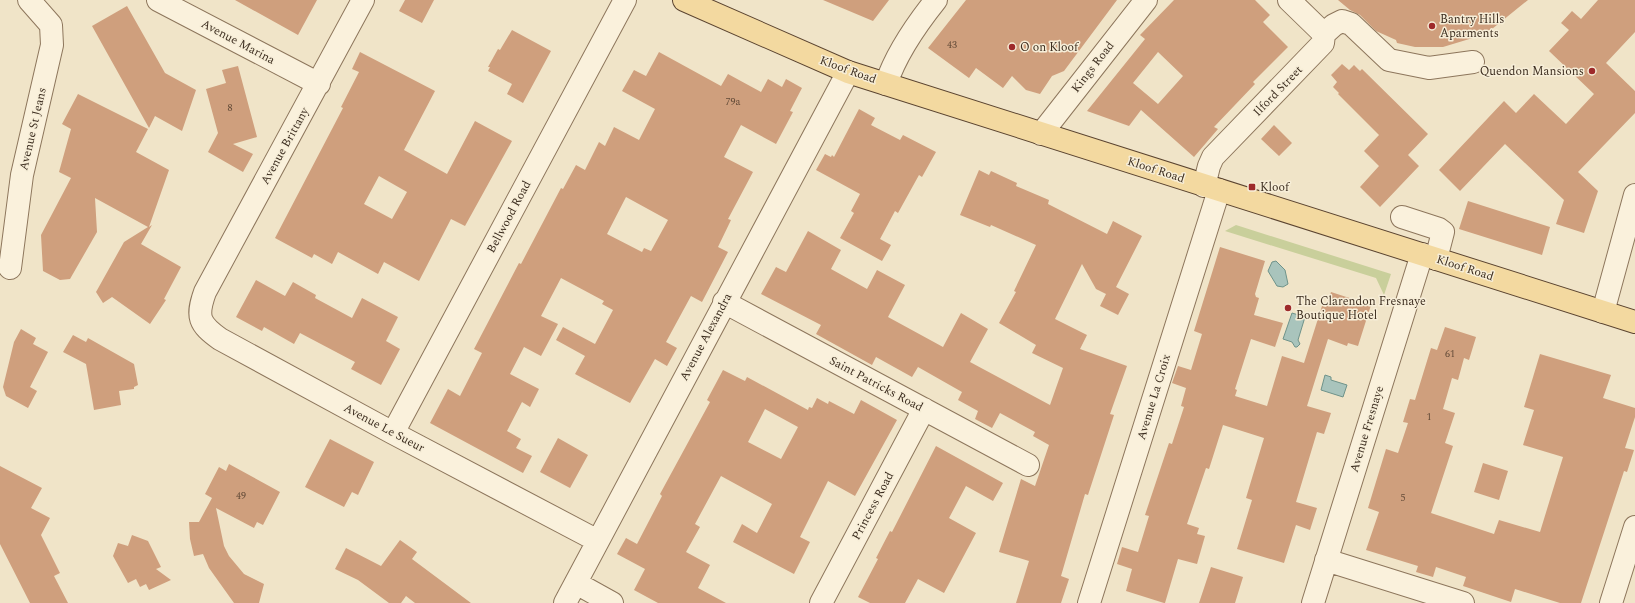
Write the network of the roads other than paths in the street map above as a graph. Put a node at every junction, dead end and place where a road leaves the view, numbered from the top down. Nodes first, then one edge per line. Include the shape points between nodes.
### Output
1 (29, 0) edge
2 (158, 0) edge
3 (363, 0) edge
4 (625, 0) edge
5 (684, 0) edge
6 (1146, 0) edge
7 (1289, 0) edge
8 (932, 1) edge
9 (1324, 34) junction
10 (1473, 62) dead end
11 (848, 72) junction
12 (319, 84) junction
13 (886, 84) junction
14 (1041, 134) junction
15 (1211, 188) junction
16 (1635, 195) edge
17 (1402, 217) dead end
18 (1429, 257) junction
19 (10, 268) dead end
20 (205, 292) joint
21 (724, 302) junction
22 (1603, 312) junction
23 (1635, 322) edge
24 (924, 409) junction
25 (393, 433) junction
26 (1028, 465) dead end
27 (1635, 527) edge
28 (598, 541) junction
29 (1326, 560) junction
30 (576, 584) junction
31 (565, 603) edge
32 (612, 603) edge
33 (821, 603) edge
34 (1089, 603) edge
35 (1313, 603) edge
36 (1463, 603) edge
37 (1611, 603) edge

1 - 19 street, Avenue St Jeans via 51,25 52,45 22,175
2 - 12 street, Avenue Marina
3 - 12 street, Avenue Brittany
4 - 25 street, Bellwood Road
5 - 11 main road, Kloof Road
6 - 14 street, Kings Road
7 - 9 street
8 - 13 street via 891,68
9 - 10 street via 1334,24 1342,21 1350,24 1389,60 1429,68
9 - 15 street, Ilford Street via 1322,46 1213,157
11 - 13 main road, Kloof Road
11 - 21 street, Avenue Alexandra
12 - 20 street, Avenue Brittany
13 - 14 main road, Kloof Road
14 - 15 main road, Kloof Road
15 - 18 main road, Kloof Road
15 - 34 street, Avenue La Croix
16 - 22 street
17 - 18 street, Avenue Fresnaye via 1443,232
18 - 22 main road, Kloof Road
18 - 29 street, Avenue Fresnaye
20 - 25 street, Avenue Le Sueur via 199,309 202,322 208,330 220,339
21 - 24 street, Saint Patricks Road
21 - 28 street, Avenue Alexandra
22 - 23 main road, Kloof Road
24 - 26 street, Saint Patricks Road
24 - 33 street, Princess Road
25 - 28 street, Avenue Le Sueur
27 - 37 street
28 - 30 street, Avenue Alexandra
29 - 35 street, Avenue Fresnaye
29 - 36 street
30 - 31 street, Avenue Alexandra
30 - 32 street

